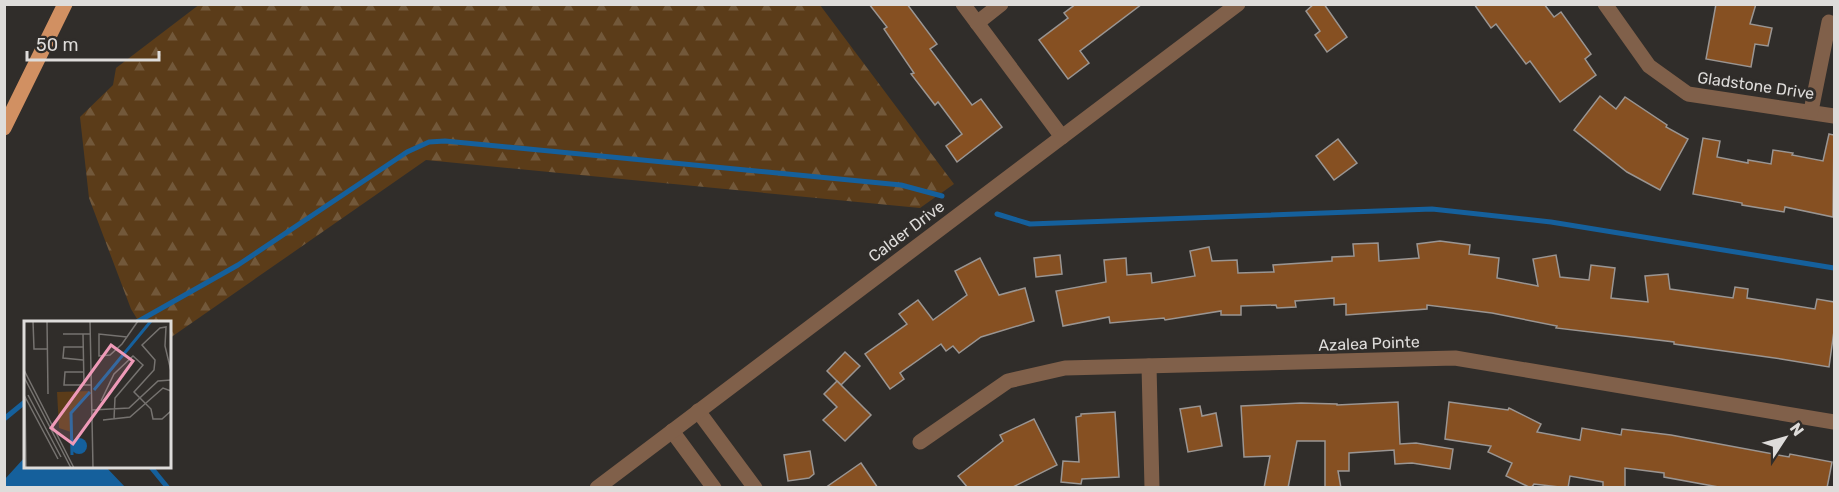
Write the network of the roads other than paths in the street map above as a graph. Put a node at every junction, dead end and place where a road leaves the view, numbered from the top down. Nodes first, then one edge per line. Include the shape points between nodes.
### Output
1 (65, 4) edge
2 (963, 4) edge
3 (1001, 4) edge
4 (1238, 4) edge
5 (1605, 4) edge
6 (1829, 21) dead end
7 (977, 23) junction
8 (1811, 111) junction
9 (1834, 116) edge
10 (4, 128) edge
11 (1062, 137) junction
12 (1149, 366) junction
13 (698, 411) junction
14 (1834, 422) edge
15 (672, 431) junction
16 (920, 442) dead end
17 (597, 488) edge
18 (714, 488) edge
19 (755, 488) edge
20 (1152, 488) edge

1 - 10 main road
2 - 7 street
3 - 7 street
4 - 11 street, Calder Drive
5 - 8 street, Gladstone Drive via 1649,66 1688,94
6 - 8 street
7 - 11 street
8 - 9 street, Gladstone Drive
11 - 13 street, Calder Drive
12 - 14 street, Azalea Pointe via 1455,358
12 - 16 street, Azalea Pointe via 1065,368 1008,381
12 - 20 street
13 - 15 street, Calder Drive
13 - 19 street
15 - 17 street, Calder Drive
15 - 18 street

